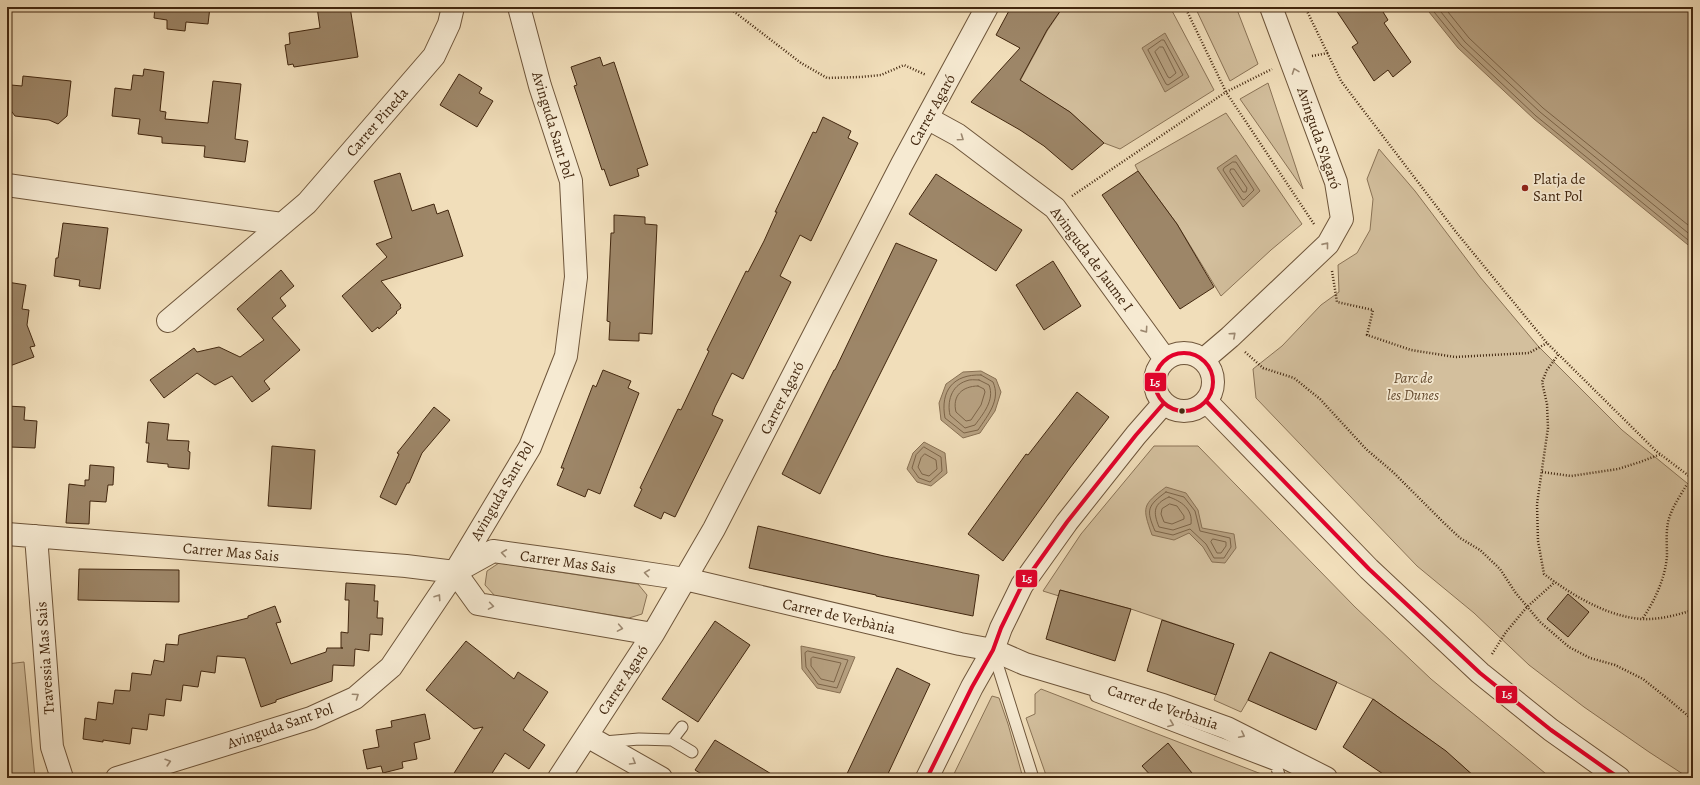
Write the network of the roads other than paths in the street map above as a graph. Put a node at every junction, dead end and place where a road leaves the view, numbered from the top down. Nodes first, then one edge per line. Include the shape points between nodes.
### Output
1 (453, 7) edge
2 (519, 7) edge
3 (987, 7) edge
4 (1271, 7) edge
5 (927, 118) junction
6 (7, 185) edge
7 (282, 224) junction
8 (168, 321) dead end
9 (1165, 359) junction
10 (1203, 360) junction
11 (1206, 400) junction
12 (1164, 403) junction
13 (7, 534) edge
14 (36, 536) junction
15 (455, 572) junction
16 (685, 579) junction
17 (653, 634) junction
18 (993, 650) junction
19 (682, 727) dead end
20 (593, 739) junction
21 (672, 740) junction
22 (692, 752) dead end
23 (62, 778) edge
24 (118, 778) edge
25 (559, 778) edge
26 (660, 778) edge
27 (927, 778) edge
28 (1033, 778) edge
29 (1280, 778) edge
30 (1326, 778) edge
31 (1619, 778) edge

1 - 7 street, Carrer Pineda via 449,24 434,56 306,202
2 - 15 street, Avinguda Sant Pol via 540,86 571,181 576,278 566,356 530,447
3 - 5 street, Carrer Agaró
10 -> 4 street, Avinguda S'Agaró via 1328,244 1342,220 1336,182
5 -> 9 street, Avinguda de Jaume I via 958,135 1055,208
5 - 16 street, Carrer Agaró via 714,529
6 - 7 street
7 - 8 street, Carrer Pineda
9 - 10 street via 1172,355 1188,353
9 - 12 street via 1158,369 1155,381 1157,393
10 - 11 street via 1213,380
11 - 12 street via 1196,408 1185,410 1174,409
11 - 31 street via 1369,569 1480,673 1551,730
12 - 18 street via 1067,522 1022,586
13 - 14 street, Carrer Mas Sais
14 - 15 street, Carrer Mas Sais
14 - 23 street, Travessia Mas Sais via 52,747
16 -> 15 street, Carrer Mas Sais via 493,551
15 -> 17 street via 478,604
24 -> 15 street, Avinguda Sant Pol via 311,718 355,698 391,667
16 - 17 street, Carrer Agaró
16 - 18 street, Carrer de Verbània
17 - 20 street, Carrer Agaró
18 - 27 street
18 - 28 lane
18 -> 29 lane, Carrer de Verbània via 1037,674 1276,765
18 -> 30 street, Carrer de Verbània via 1025,664 1163,705 1227,728
19 - 21 lane
20 - 21 lane
20 - 25 street, Carrer Agaró
20 -> 26 street
21 - 22 lane

